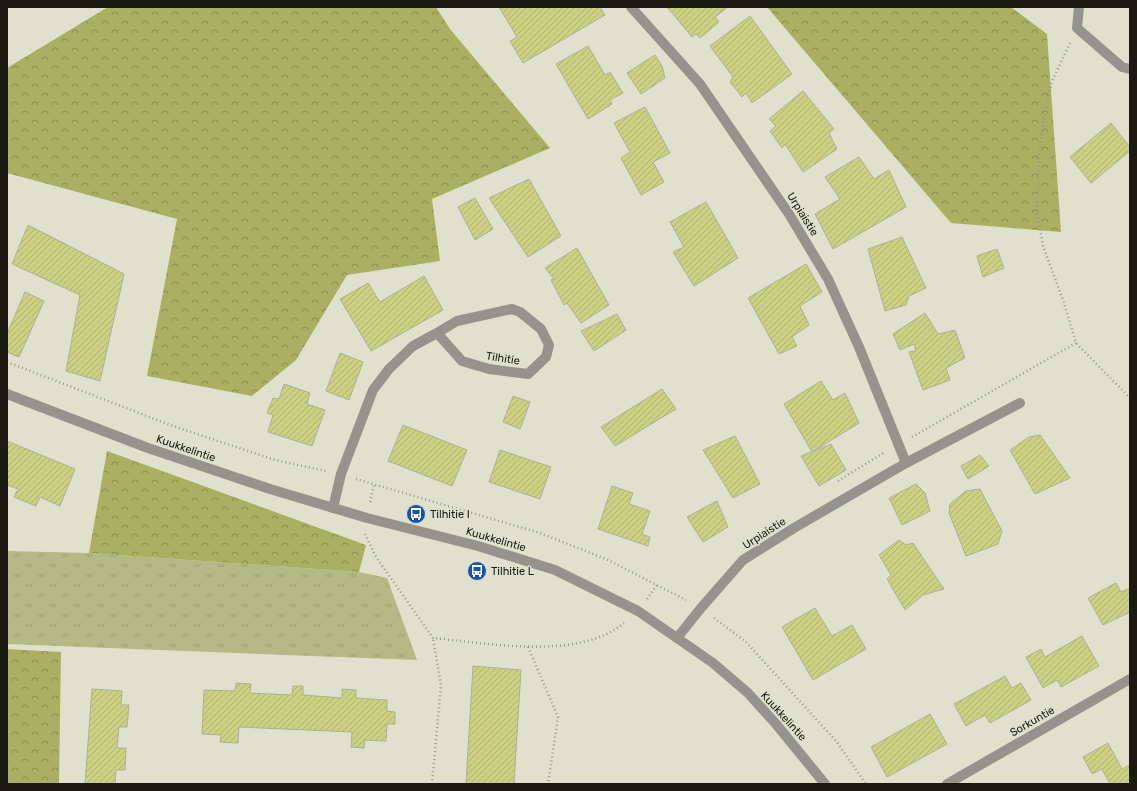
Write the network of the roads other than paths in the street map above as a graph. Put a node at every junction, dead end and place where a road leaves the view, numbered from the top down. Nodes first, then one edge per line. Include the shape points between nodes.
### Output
1 (631, 7) edge
2 (1079, 7) edge
3 (1130, 70) edge
4 (437, 334) junction
5 (7, 394) edge
6 (1020, 403) dead end
7 (906, 463) junction
8 (332, 508) junction
9 (678, 638) junction
10 (1130, 679) edge
11 (825, 784) edge
12 (947, 784) edge

1 - 7 street, Urpiaistie via 700,84 789,214 828,279 859,346
2 - 3 street via 1077,28 1122,67
4 - 4 street, Tilhitie via 462,361 488,369 528,374 546,357 549,345 541,329 520,312 512,309 457,321
4 - 8 street, Tilhitie via 413,346 389,369 373,390 341,474
5 - 8 street, Kuukkelintie via 148,448
6 - 7 street, Urpiaistie
7 - 9 street, Urpiaistie via 744,560
8 - 9 street, Kuukkelintie via 478,546 555,570 638,610
9 - 11 street, Kuukkelintie via 748,693
10 - 12 street, Sorkuntie

